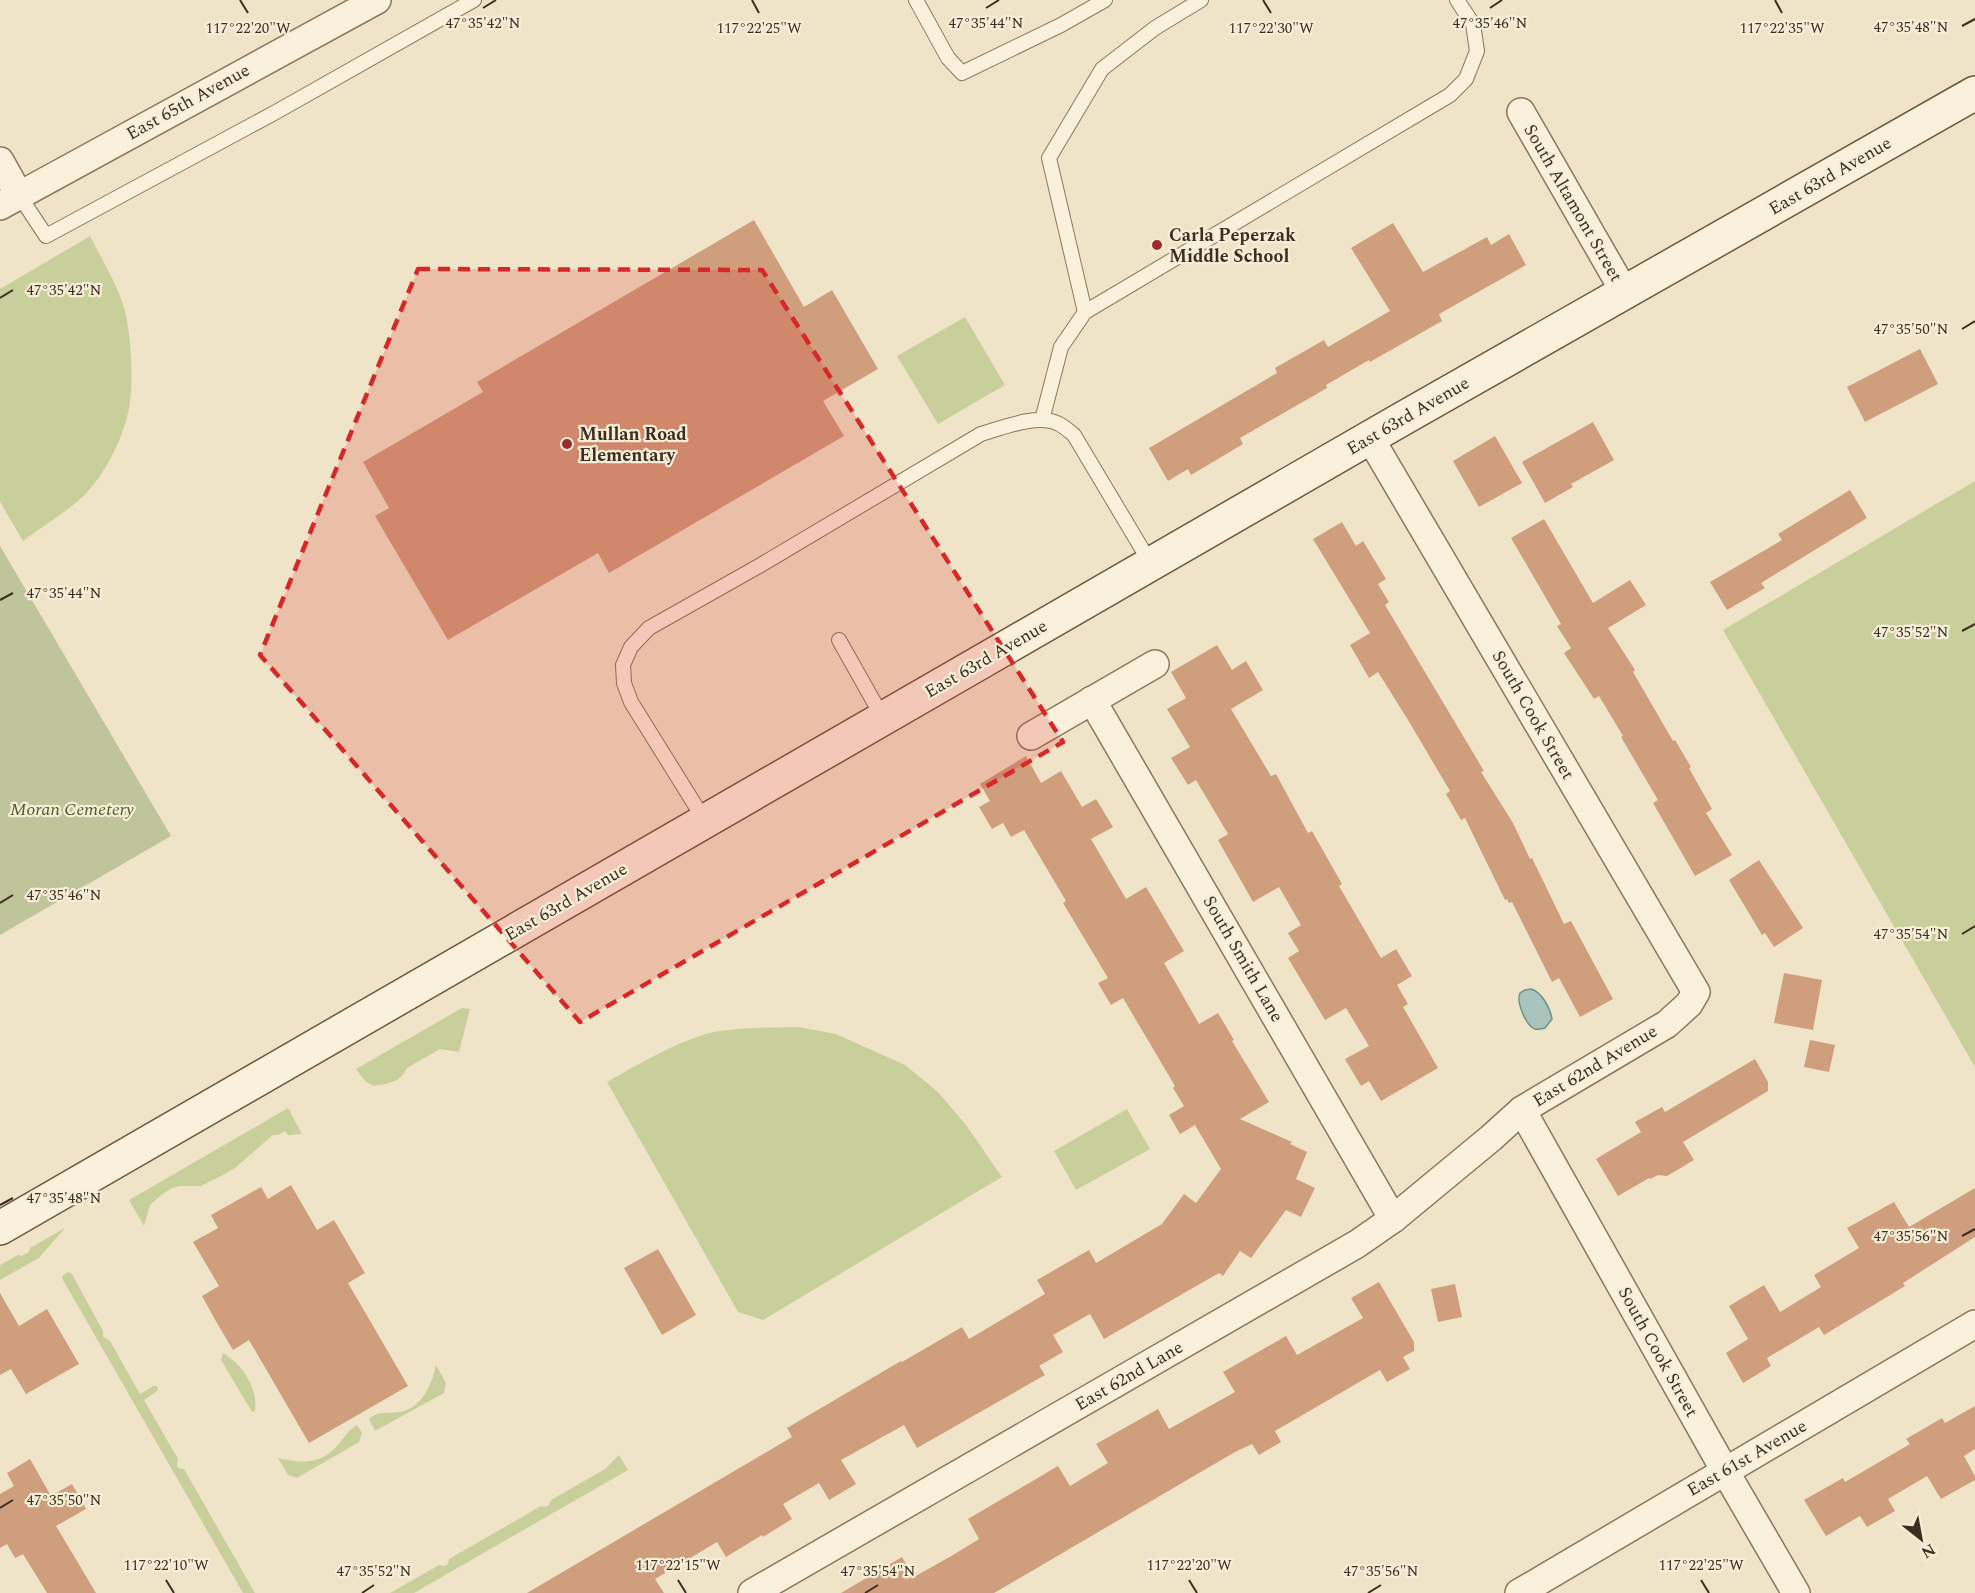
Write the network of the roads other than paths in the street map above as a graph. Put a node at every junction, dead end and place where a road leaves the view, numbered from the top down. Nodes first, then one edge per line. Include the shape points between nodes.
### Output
1 (377, 0) edge
2 (474, 0) edge
3 (916, 0) edge
4 (1105, 0) edge
5 (1201, 0) edge
6 (1457, 0) edge
7 (1975, 93) edge
8 (1521, 112) dead end
9 (0, 161) edge
10 (10, 201) edge
11 (1625, 293) junction
12 (1085, 312) junction
13 (1042, 420) junction
14 (1370, 438) junction
15 (1151, 564) junction
16 (839, 640) dead end
17 (1155, 664) dead end
18 (1092, 700) junction
19 (883, 718) junction
20 (1031, 736) dead end
21 (705, 821) junction
22 (1696, 992) joint
23 (1522, 1110) junction
24 (1491, 1138) joint
25 (1393, 1219) junction
26 (0, 1228) edge
27 (1975, 1324) edge
28 (1725, 1471) junction
29 (752, 1593) edge
30 (1518, 1593) edge
31 (1796, 1593) edge

1 - 10 street, East 65th Avenue
2 - 10 lane via 46,236
3 - 4 lane via 948,58 962,73
5 - 12 lane via 1155,28 1102,69 1049,158
6 - 12 lane via 1473,24 1477,51 1466,80 1450,95
7 - 11 street, East 63rd Avenue
8 - 11 street, South Altamont Street
9 - 10 street
11 - 14 street, East 63rd Avenue
12 - 13 lane via 1061,347
13 - 15 lane via 1059,423 1074,435
13 - 21 lane via 981,434 649,628 631,647 623,665 631,702
14 - 15 street, East 63rd Avenue
14 - 22 street, South Cook Street
15 - 19 street, East 63rd Avenue
16 - 19 lane
17 - 18 street
18 - 20 street
18 - 25 street, South Smith Lane
19 - 21 street, East 63rd Avenue
21 - 26 street, East 63rd Avenue
22 - 23 street, East 62nd Avenue via 1667,1024
23 - 24 street, East 62nd Avenue
23 - 28 street, South Cook Street
24 - 25 street, East 62nd Lane
25 - 29 street, East 62nd Lane via 1357,1244
27 - 28 street, East 61st Avenue
28 - 30 street, East 61st Avenue
28 - 31 street, South Cook Street

